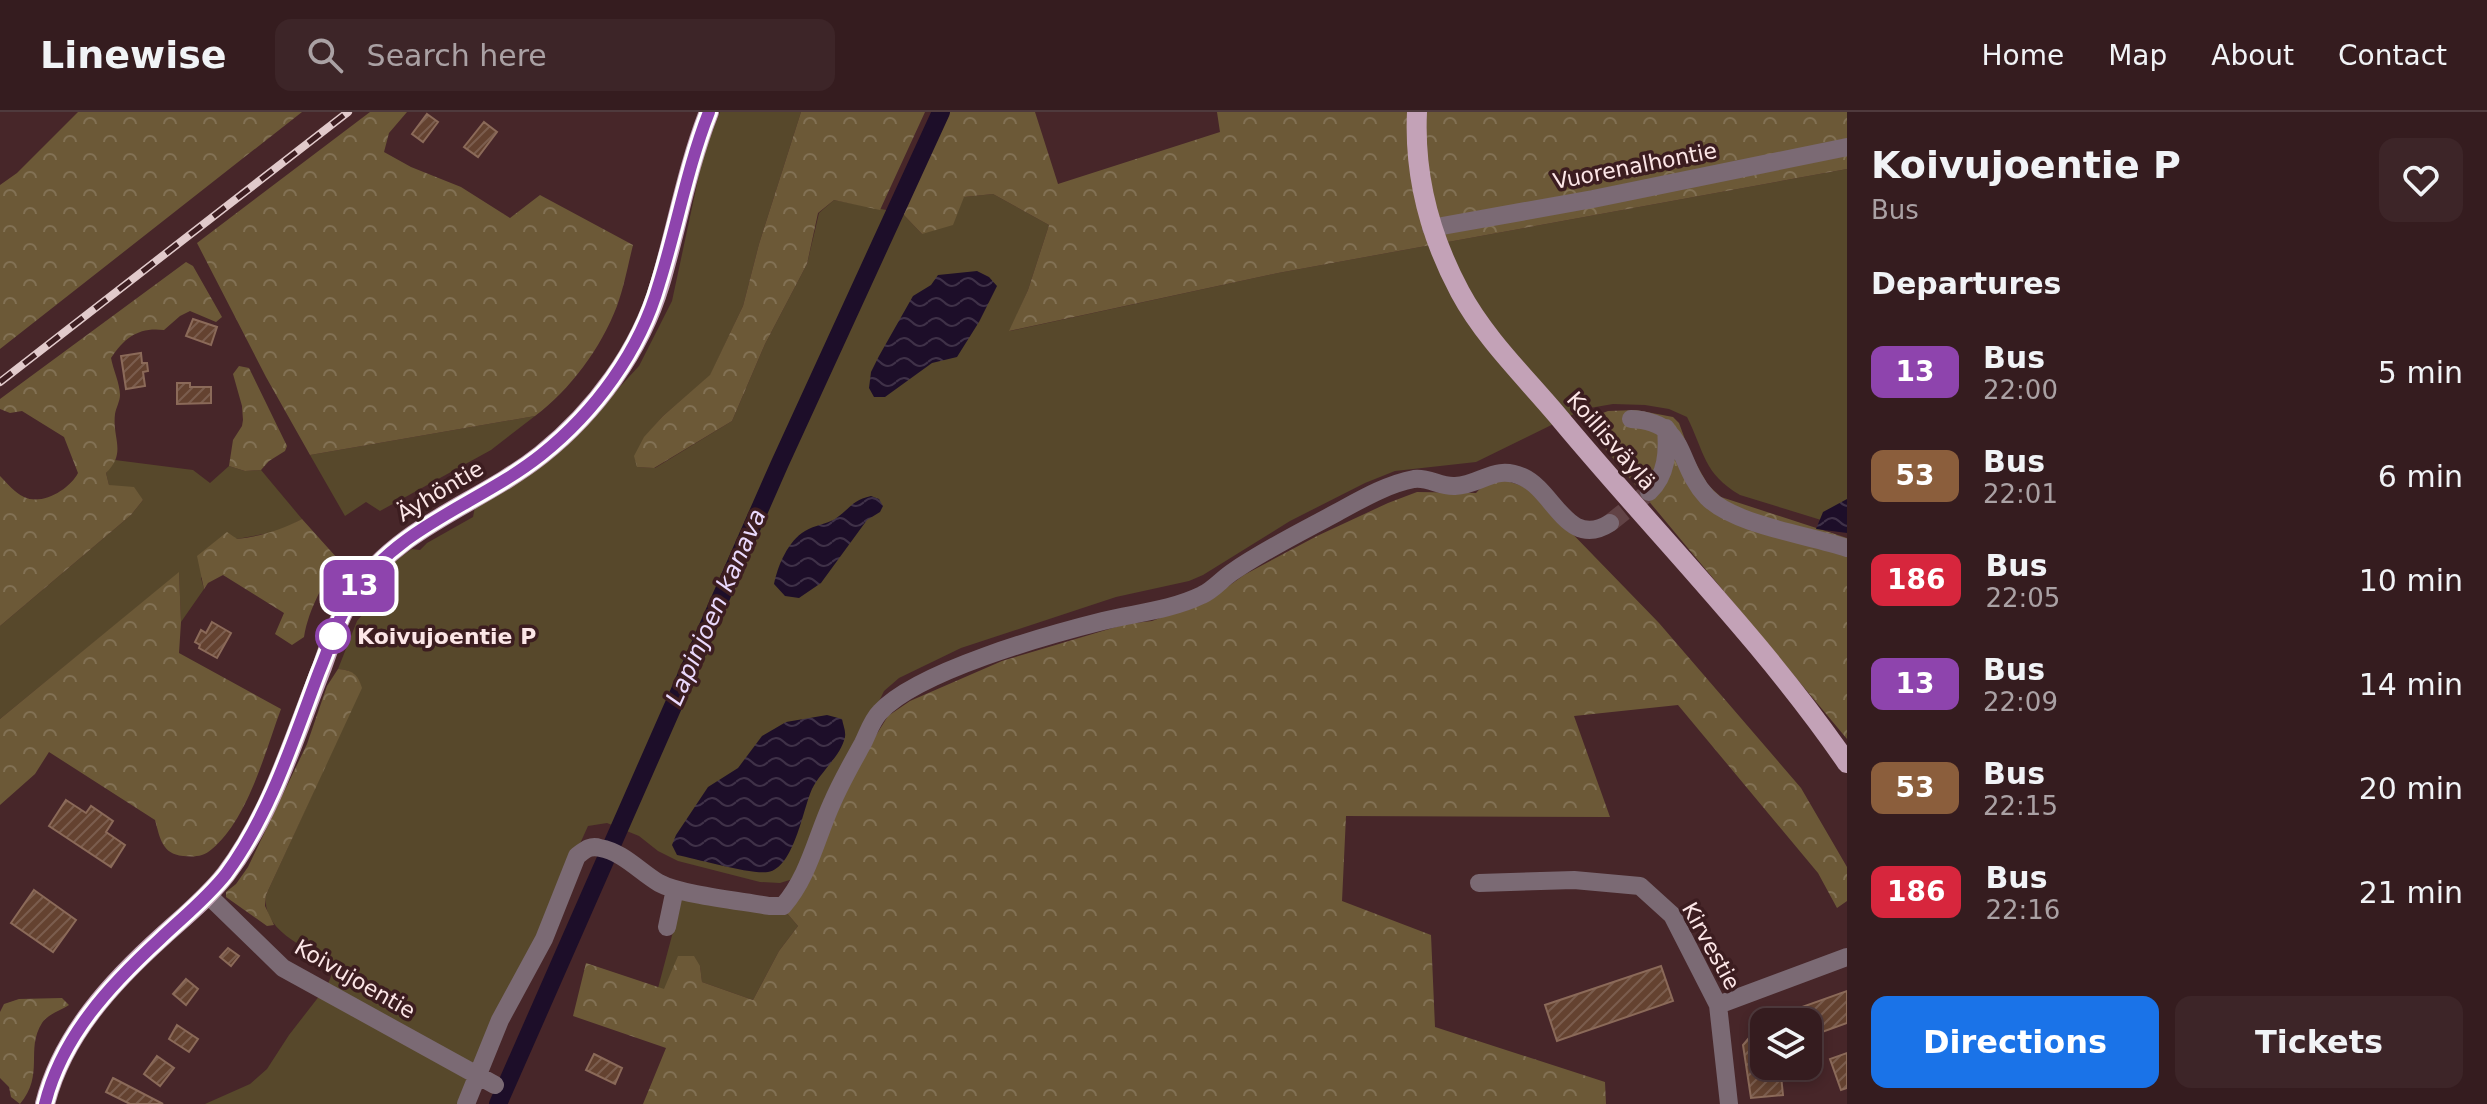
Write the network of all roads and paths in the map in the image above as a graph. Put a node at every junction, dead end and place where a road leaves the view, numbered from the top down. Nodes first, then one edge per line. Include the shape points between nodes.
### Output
1 (709, 112) edge
2 (1417, 112) edge
3 (1847, 147) edge
4 (1431, 228) junction
5 (1631, 419) dead end
6 (1666, 428) junction
7 (1690, 475) junction
8 (1610, 523) tunnel mouth
9 (1847, 548) edge
10 (1847, 763) edge
11 (1479, 883) dead end
12 (675, 889) junction
13 (207, 894) junction
14 (667, 927) dead end
15 (1847, 957) edge
16 (1718, 1005) junction
17 (477, 1073) junction
18 (495, 1085) dead end
19 (45, 1104) edge
20 (466, 1104) edge
21 (1729, 1104) edge

1 - 13 main road, Äyhöntie via 653,302 616,374 541,455 402,541 368,574 336,626 289,755 255,826
2 - 4 main road, Koillisväylä via 1415,137
3 - 4 street, Vuorenalhontie
4 - 10 main road, Koillisväylä via 1461,294 1487,332 1737,624
5 - 6 street via 1651,420
6 - 7 street
6 - 7 street via 1666,462 1653,488
7 - 9 street via 1707,498 1738,517
8 - 12 street via 1586,531 1565,518 1526,478 1504,472 1471,485 1444,487 1415,479 1395,485 1302,531 1180,605 1019,645 903,692 878,713 783,906
11 - 16 street, Kirvestie via 1574,880 1640,886 1672,915
12 - 14 street
12 - 17 street via 600,848 589,847 577,856 544,939
13 - 17 street, Koivujoentie via 283,968
13 - 19 main road, Äyhöntie via 96,1005 58,1065
15 - 16 street
16 - 21 street, Kirvestie
17 - 18 street, Koivujoentie
17 - 20 street

